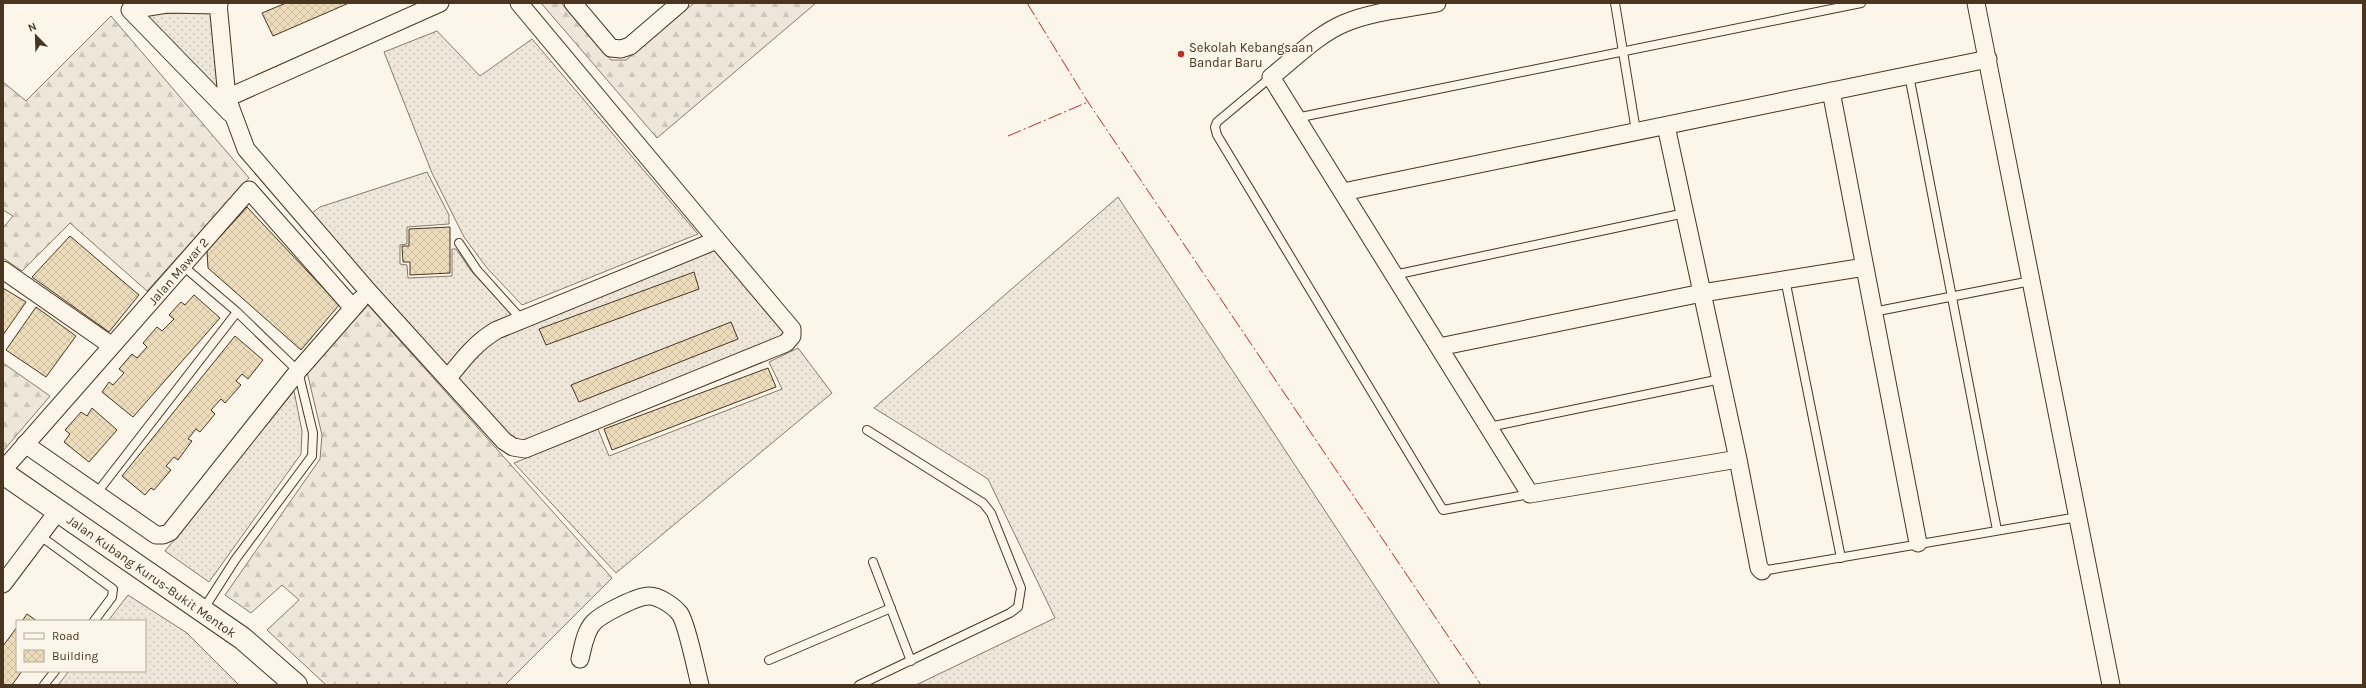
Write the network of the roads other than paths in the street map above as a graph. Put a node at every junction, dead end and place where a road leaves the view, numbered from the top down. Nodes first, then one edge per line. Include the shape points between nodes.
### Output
1 (440, 3) edge
2 (519, 3) edge
3 (573, 3) edge
4 (680, 3) edge
5 (1438, 3) edge
6 (1615, 3) edge
7 (1861, 3) edge
8 (1976, 3) edge
9 (219, 4) edge
10 (1623, 51) junction
11 (1988, 59) junction
12 (1909, 75) junction
13 (1271, 77) junction
14 (1831, 92) junction
15 (227, 98) junction
16 (233, 116) junction
17 (1296, 118) junction
18 (1666, 126) junction
19 (1636, 132) junction
20 (1342, 192) junction
21 (1685, 213) junction
22 (717, 240) junction
23 (459, 243) dead end
24 (183, 266) junction
25 (1865, 266) junction
26 (3, 270) edge
27 (1394, 276) junction
28 (1786, 279) junction
29 (2031, 281) junction
30 (368, 291) junction
31 (1702, 293) junction
32 (1952, 297) junction
33 (353, 308) junction
34 (237, 312) junction
35 (1873, 312) junction
36 (522, 320) junction
37 (112, 346) junction
38 (1439, 347) junction
39 (298, 371) junction
40 (448, 378) junction
41 (1721, 379) junction
42 (1489, 428) junction
43 (867, 430) dead end
44 (25, 444) junction
45 (1738, 459) junction
46 (3, 470) edge
47 (3, 473) edge
48 (96, 494) junction
49 (1530, 494) junction
50 (58, 511) junction
51 (2078, 517) junction
52 (1997, 530) junction
53 (40, 535) junction
54 (1918, 543) junction
55 (1841, 558) junction
56 (873, 562) dead end
57 (1762, 572) joint
58 (3, 584) edge
59 (891, 608) junction
60 (203, 610) junction
61 (95, 620) edge
62 (580, 659) dead end
63 (769, 660) dead end
64 (911, 660) junction
65 (54, 672) edge
66 (44, 685) edge
67 (296, 685) edge
68 (700, 685) edge
69 (859, 685) edge
70 (2111, 685) edge

1 - 15 street
2 - 22 street
3 - 4 street via 611,48 621,49 630,46
5 - 13 street via 1344,23 1327,33
6 - 10 lane
7 - 10 lane
8 - 11 street
9 - 15 street
9 - 16 street via 167,4 130,10
10 - 17 lane
10 - 19 lane
11 - 12 street
11 - 29 street
12 - 14 street
12 - 32 lane
13 - 17 street
13 - 49 lane via 1217,122 1217,135 1443,510
14 - 18 street
14 - 25 street
15 - 16 street
16 - 30 street via 240,138 254,159
17 - 20 street
18 - 19 street
18 - 21 street
19 - 20 street
20 - 27 street
21 - 27 lane
21 - 31 street
22 - 36 street
22 - 40 street via 792,329 792,336 786,343 525,449 513,448 504,441
23 - 36 lane via 477,270
24 - 33 street, Jalan Mawar 2 via 249,190
24 - 34 lane
24 - 37 street, Jalan Mawar 2
25 - 28 street
25 - 35 street
26 - 37 street
27 - 38 street
28 - 31 street
28 - 55 lane
29 - 32 lane
29 - 51 street
30 - 33 street
30 - 40 street
31 - 38 street
31 - 41 street
32 - 35 lane
32 - 52 lane
33 - 39 street
34 - 39 lane
34 - 48 lane
35 - 54 street
36 - 40 street via 484,337
37 - 44 street, Jalan Mawar 2
38 - 42 street
39 - 48 street via 170,532 156,535
39 - 60 lane via 313,432 312,456 235,560
41 - 42 lane
41 - 45 street
42 - 49 street
43 - 64 lane via 983,503 991,513 1022,588 1018,607 1010,613
44 - 46 street, Jalan Mawar 2
44 - 48 street
45 - 49 street
45 - 57 street via 1759,568
47 - 50 main road, Jalan Kubang Kurus-Bukit Mentok
50 - 53 street
50 - 60 main road, Jalan Kubang Kurus-Bukit Mentok
51 - 52 lane
51 - 70 street
52 - 54 lane
53 - 58 street
53 - 61 lane via 113,589 112,597
54 - 55 lane
55 - 57 lane
56 - 59 lane
59 - 63 lane
59 - 64 lane
60 - 67 main road, Jalan Kubang Kurus-Bukit Mentok via 242,638
62 - 68 street via 586,635 594,622 619,607 649,596 663,601 681,615
64 - 69 lane
65 - 66 lane

